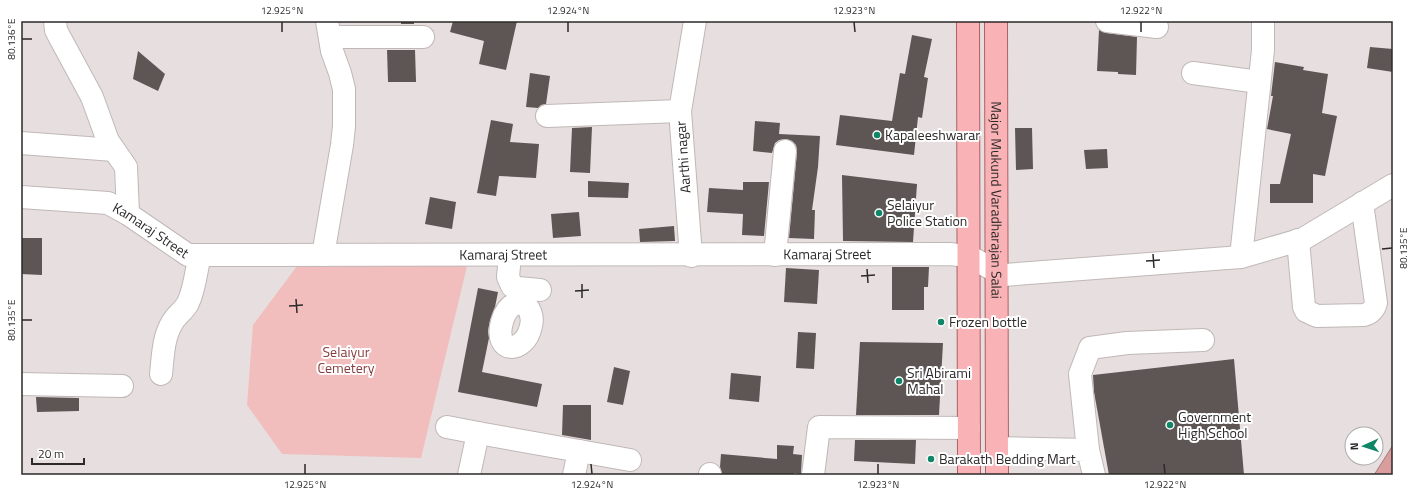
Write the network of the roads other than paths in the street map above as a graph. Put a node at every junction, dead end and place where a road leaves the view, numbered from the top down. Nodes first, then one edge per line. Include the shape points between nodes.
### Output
1 (55, 21) edge
2 (695, 21) edge
3 (968, 21) edge
4 (996, 21) edge
5 (1107, 21) edge
6 (1264, 21) edge
7 (1158, 27) dead end
8 (328, 29) edge
9 (423, 37) dead end
10 (1193, 73) dead end
11 (1259, 82) junction
12 (680, 111) junction
13 (546, 116) dead end
14 (21, 143) edge
15 (114, 150) junction
16 (785, 151) dead end
17 (1381, 192) edge
18 (21, 196) edge
19 (128, 214) junction
20 (1298, 240) junction
21 (200, 255) junction
22 (323, 255) junction
23 (510, 255) junction
24 (547, 255) junction
25 (775, 255) junction
26 (690, 256) junction
27 (969, 256) junction
28 (1242, 257) junction
29 (997, 272) junction
30 (1203, 340) dead end
31 (161, 374) dead end
32 (21, 384) edge
33 (122, 386) dead end
34 (447, 427) dead end
35 (969, 428) junction
36 (478, 433) junction
37 (997, 448) junction
38 (1088, 450) junction
39 (579, 451) junction
40 (630, 460) dead end
41 (469, 475) edge
42 (574, 475) edge
43 (813, 475) edge
44 (969, 475) edge
45 (997, 475) edge
46 (1094, 475) edge

1 - 15 street via 56,30 92,97 104,132
2 - 12 street, Aarthi nagar
3 - 27 main road, Major Mukund Varadharajan Salai
4 - 29 main road, Major Mukund Varadharajan Salai
5 - 7 street
6 - 11 street
8 - 9 street
8 - 22 street via 344,89 344,126
10 - 11 street
11 - 28 street
12 - 13 street
12 - 26 street, Aarthi nagar
14 - 15 street
15 - 19 street via 126,167
16 - 25 street
17 - 20 street
17 - 20 street via 1376,302 1370,313 1317,316 1306,311
18 - 19 street, Kamaraj Street via 108,203
19 - 21 street, Kamaraj Street via 188,255
20 - 28 street
21 - 22 street, Kamaraj Street
21 - 31 street via 190,299 173,321 167,334
22 - 23 street, Kamaraj Street
23 - 24 street, Kamaraj Street
23 - 24 street via 508,277 512,286 533,298 546,273
24 - 26 street, Kamaraj Street
25 - 26 street, Kamaraj Street
25 - 27 street, Kamaraj Street
27 - 29 street, Kamaraj Street
27 - 35 main road, Major Mukund Varadharajan Salai
28 - 29 street via 1004,274
29 - 37 main road, Major Mukund Varadharajan Salai
30 - 38 street via 1127,343 1090,348 1080,374
32 - 33 street
34 - 36 street
35 - 43 street via 820,427
35 - 44 main road, Major Mukund Varadharajan Salai
36 - 39 street
36 - 41 street
37 - 38 street
37 - 45 main road, Major Mukund Varadharajan Salai
38 - 46 street
39 - 40 street
39 - 42 street

